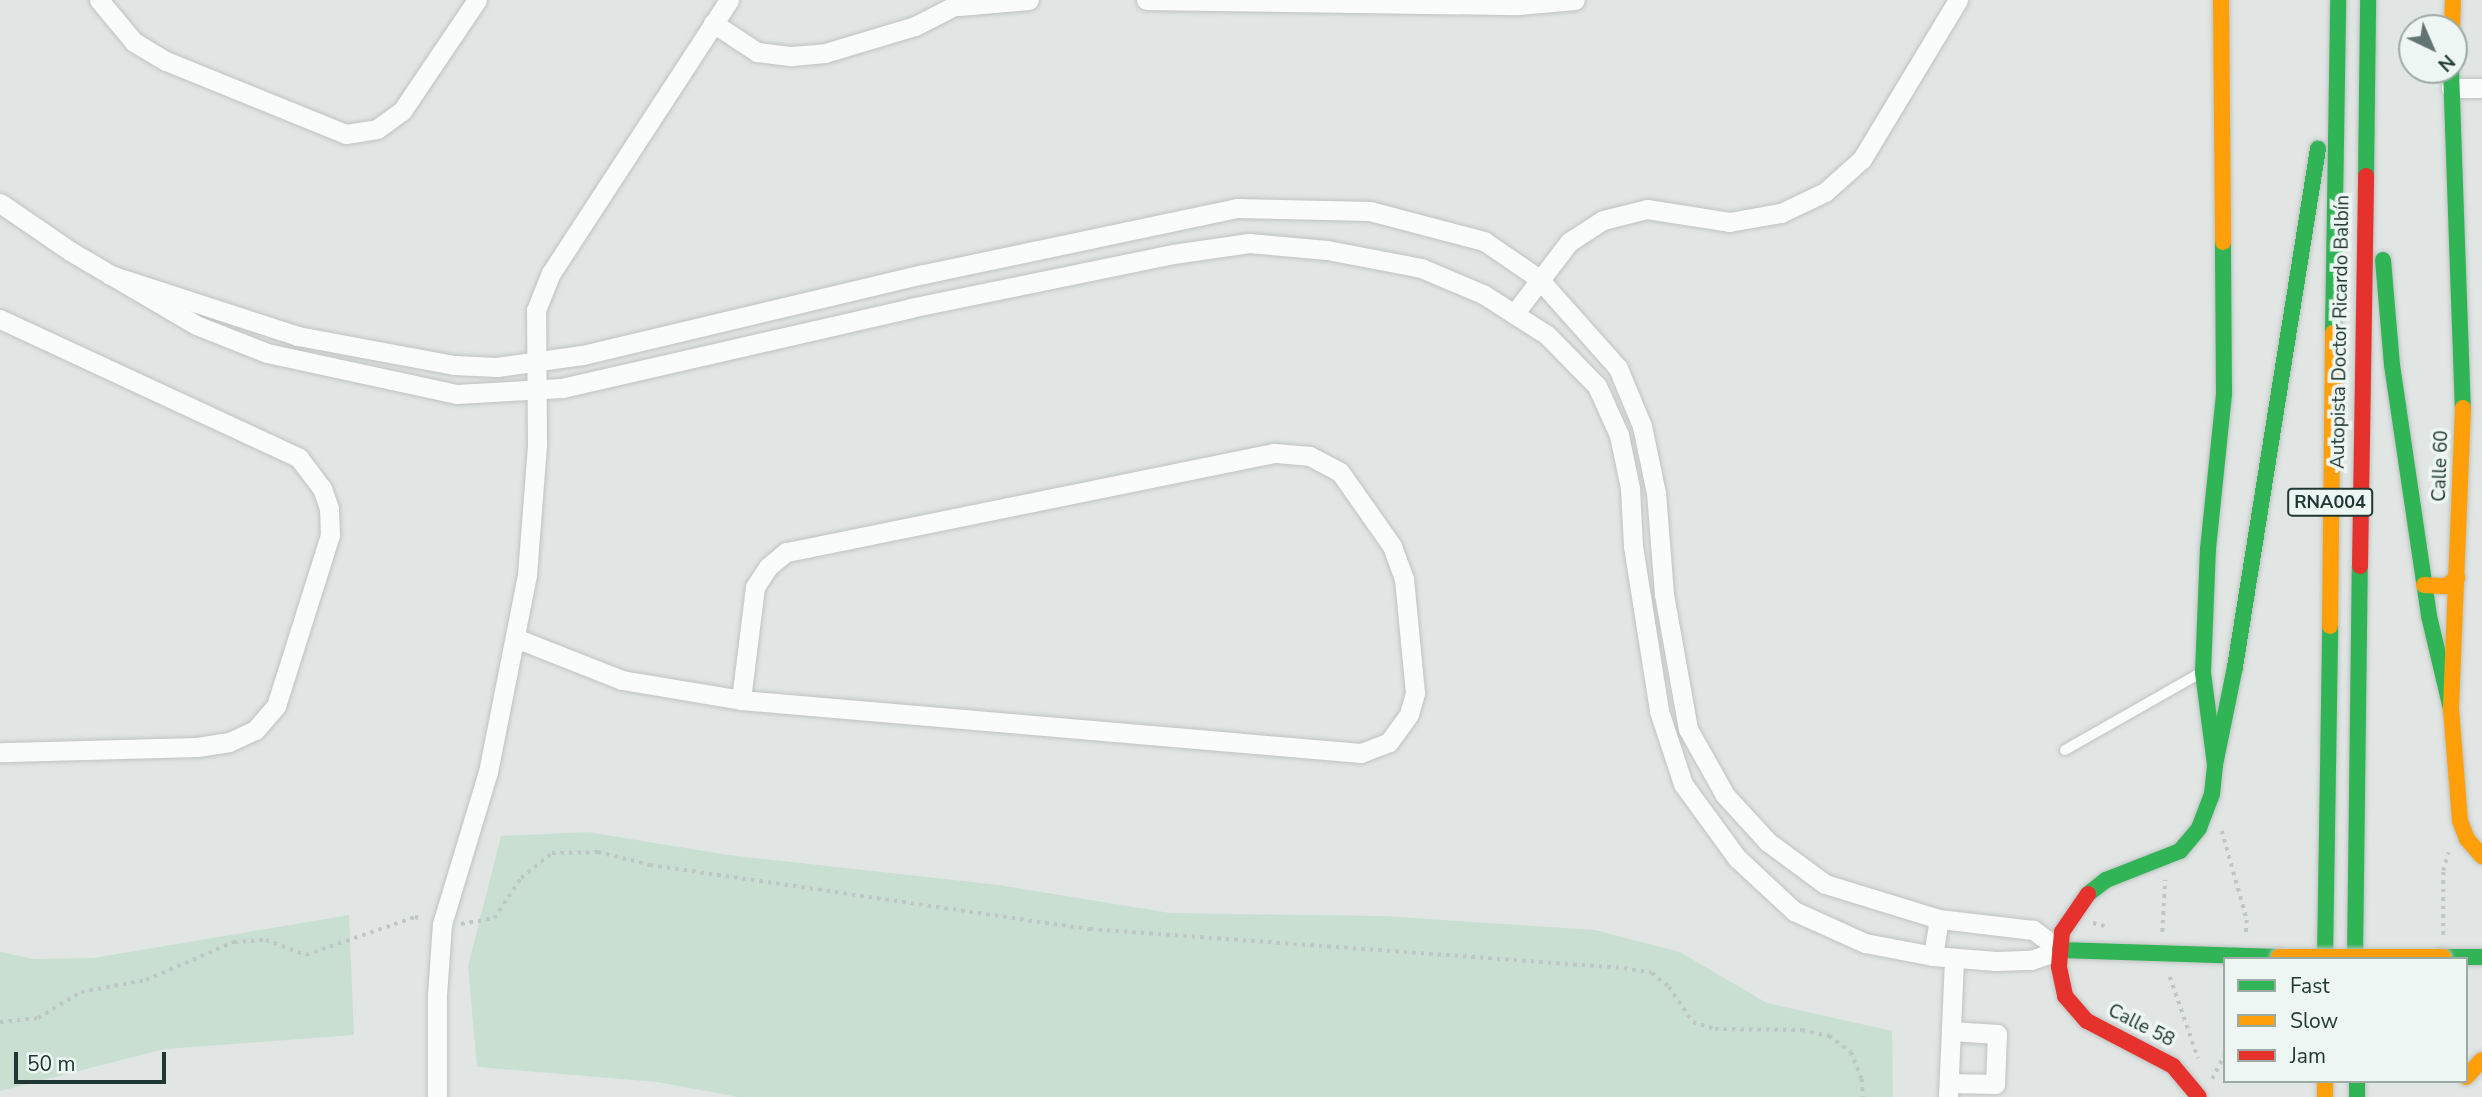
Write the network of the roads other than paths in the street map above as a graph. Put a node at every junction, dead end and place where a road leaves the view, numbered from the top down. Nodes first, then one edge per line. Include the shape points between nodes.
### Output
1 (99, 0) edge
2 (477, 0) edge
3 (729, 0) edge
4 (1029, 0) edge
5 (1146, 0) edge
6 (1575, 0) edge
7 (1958, 0) edge
8 (2221, 0) edge
9 (2338, 0) edge
10 (2368, 0) edge
11 (962, 3) edge
12 (713, 23) junction
13 (2337, 46) junction
14 (2367, 75) junction
15 (2451, 84) edge
16 (0, 203) edge
17 (110, 275) junction
18 (1538, 278) junction
19 (1514, 314) junction
20 (0, 319) edge
21 (536, 363) junction
22 (538, 391) junction
23 (2473, 438) edge
24 (2457, 578) junction
25 (2424, 585) junction
26 (518, 639) junction
27 (2235, 667) junction
28 (2203, 672) junction
29 (741, 700) junction
30 (2451, 709) junction
31 (2065, 750) dead end
32 (0, 752) edge
33 (2214, 765) junction
34 (2482, 856) edge
35 (1939, 919) junction
36 (2060, 950) junction
37 (2443, 953) edge
38 (1933, 956) junction
39 (2279, 957) edge
40 (2325, 957) edge
41 (2355, 957) edge
42 (2482, 957) edge
43 (1954, 958) junction
44 (1951, 1031) junction
45 (2482, 1060) edge
46 (2482, 1066) edge
47 (2468, 1081) edge
48 (2468, 1082) edge
49 (1948, 1090) edge
50 (2203, 1092) edge
51 (437, 1097) edge

1 - 2 street via 134,41 166,61 346,134 377,129 402,111
3 - 12 street
4 - 11 street
5 - 6 street via 1518,5
7 - 18 street via 1862,159 1825,192 1780,213 1729,222 1647,209 1602,220 1569,242
8 - 28 main road via 2224,393 2208,548
9 - 13 main road, Autopista Doctor Ricardo Balbín / RNA004
10 - 14 main road, Autopista Doctor Ricardo Balbín / RNA004
11 - 12 street via 915,26 825,52 792,56 757,52
12 - 21 street via 551,273 536,310
13 - 27 main road via 2285,336
13 - 40 main road, Autopista Doctor Ricardo Balbín / RNA004
14 - 25 main road via 2392,365
14 - 41 main road, Autopista Doctor Ricardo Balbín / RNA004
15 - 23 main road, Calle 60
16 - 17 street
17 - 21 street via 298,336 384,354 454,365
17 - 22 street via 196,325 267,353 457,394
18 - 19 street
18 - 21 street via 1484,241 1425,223 1370,211 1237,208
18 - 35 street via 1618,368 1642,426 1656,493 1664,594 1688,729 1725,795 1768,842 1825,884
19 - 22 street via 1483,294 1420,268 1327,250 1249,243 1172,254 910,308
19 - 38 street via 1547,335 1589,377 1619,435 1659,711 1683,784 1737,858 1794,911 1866,943
20 - 32 street via 299,458 322,488 330,508 330,535 276,706 256,730 229,742 197,747
21 - 22 street
22 - 26 street via 534,506
23 - 24 main road, Calle 60
24 - 25 main road via 2446,586
24 - 30 main road, Calle 60
25 - 30 main road
26 - 29 street via 622,680
26 - 51 street via 488,772 442,924 436,995
27 - 28 main road via 2217,678
27 - 33 main road
28 - 31 lane
28 - 33 main road
29 - 29 street via 1360,753 1389,742 1409,714 1415,693 1404,579 1392,545 1340,472 1310,456 1274,453 786,552 768,567 755,587
30 - 34 main road, Calle 60 via 2460,821 2467,839
33 - 36 main road, Calle 58 via 2213,794 2190,841 2167,859 2092,888 2070,917
35 - 36 street via 2033,930
35 - 38 street
36 - 39 main road
36 - 43 street via 2031,960
36 - 50 main road, Calle 58 via 2060,982 2076,1010 2101,1030 2173,1066
37 - 39 main road, bridge
37 - 42 main road
38 - 43 street
43 - 44 street
44 - 49 street
44 - 49 street via 1997,1034 1995,1084
45 - 47 main road
46 - 48 main road

